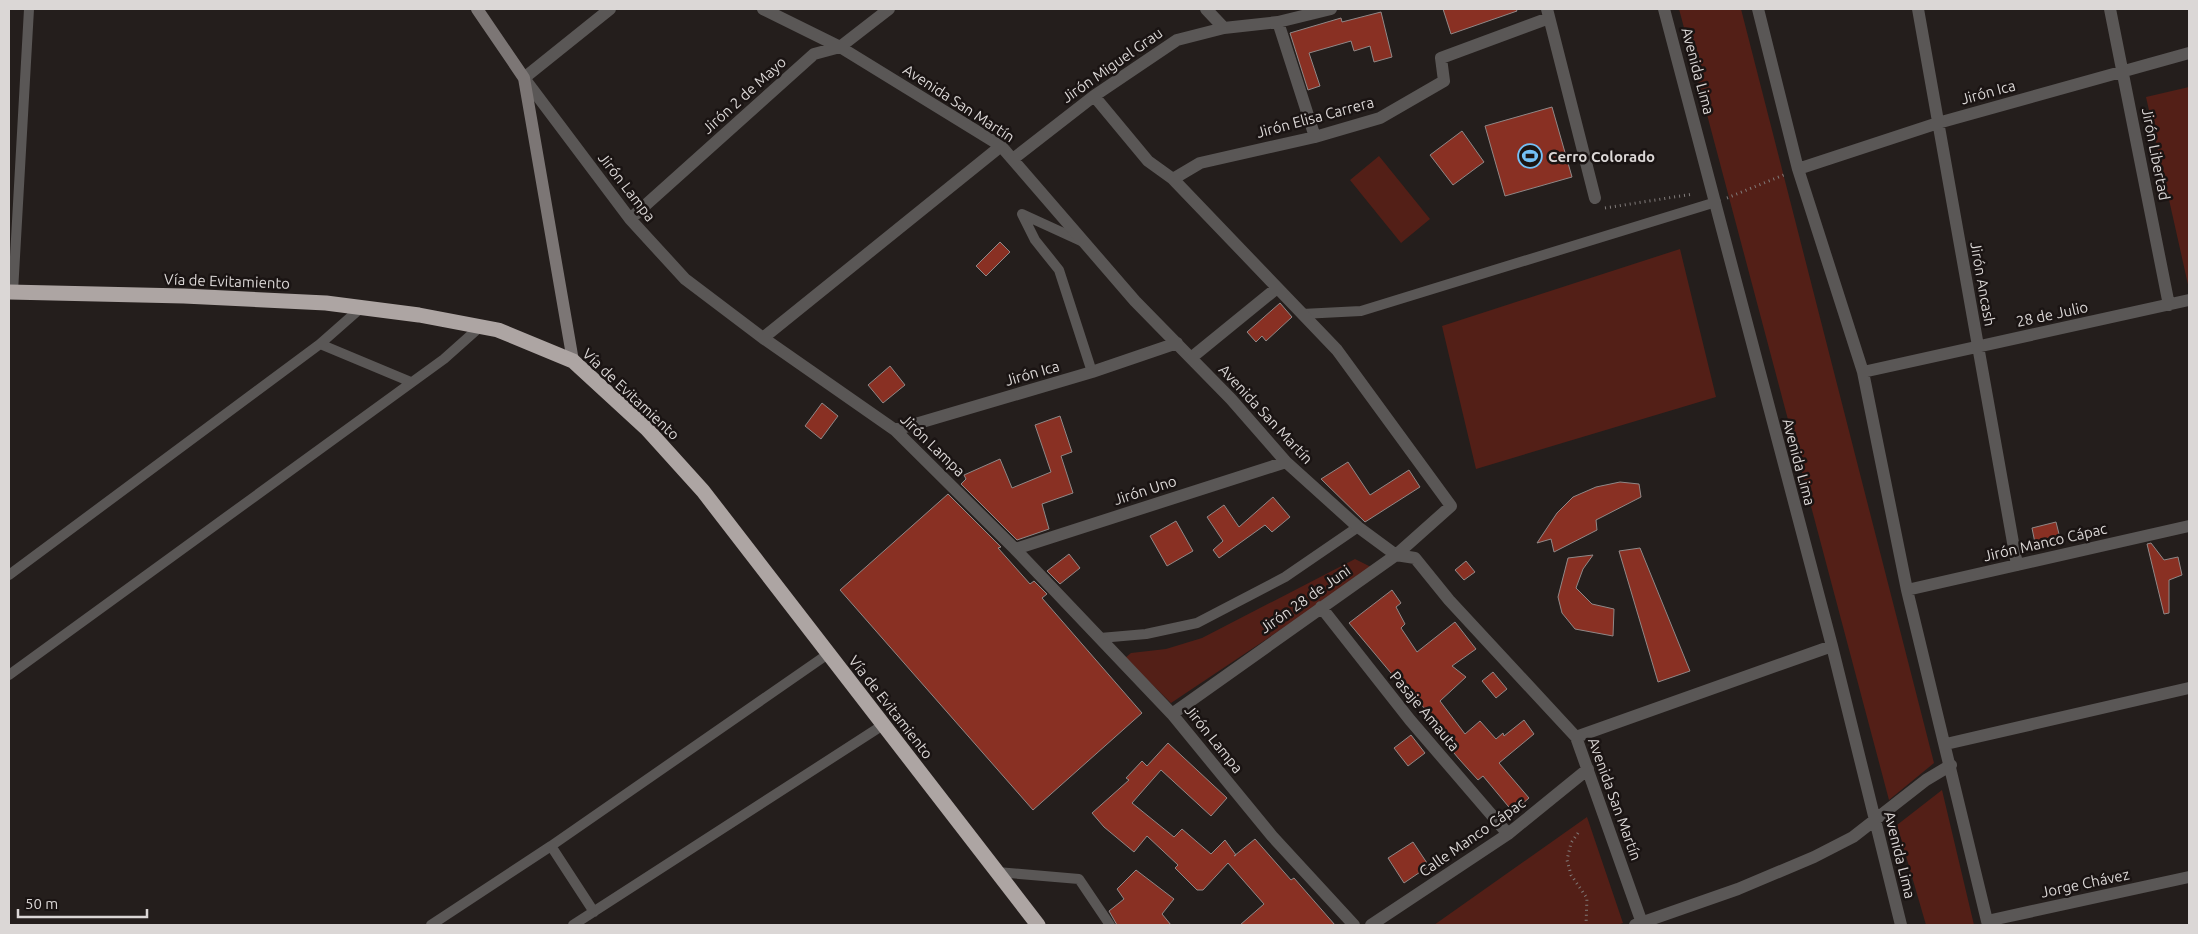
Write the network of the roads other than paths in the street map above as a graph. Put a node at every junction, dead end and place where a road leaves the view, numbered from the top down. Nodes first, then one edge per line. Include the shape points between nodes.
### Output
1 (29, 9) edge
2 (477, 9) edge
3 (610, 9) edge
4 (764, 9) edge
5 (889, 9) edge
6 (1206, 9) edge
7 (1331, 9) edge
8 (1664, 9) edge
9 (1758, 9) edge
10 (1918, 9) edge
11 (2110, 9) edge
12 (1548, 13) edge
13 (1278, 22) junction
14 (1224, 28) junction
15 (840, 47) junction
16 (2189, 53) edge
17 (2123, 72) junction
18 (524, 78) junction
19 (1094, 96) junction
20 (1938, 122) junction
21 (1315, 137) junction
22 (1001, 146) junction
23 (1013, 160) junction
24 (1798, 169) junction
25 (1173, 179) junction
26 (1714, 196) junction
27 (1595, 198) road end
28 (630, 219) junction
29 (1081, 241) junction
30 (1277, 288) junction
31 (11, 292) edge
32 (2189, 300) edge
33 (2168, 305) junction
34 (362, 307) junction
35 (1302, 314) junction
36 (481, 326) junction
37 (763, 338) junction
38 (1177, 343) junction
39 (320, 344) junction
40 (1978, 347) junction
41 (1191, 358) junction
42 (573, 361) junction
43 (1092, 372) junction
44 (1863, 372) junction
45 (411, 382) junction
46 (895, 430) junction
47 (1286, 462) junction
48 (2189, 526) edge
49 (1358, 527) junction
50 (1015, 549) junction
51 (1396, 556) junction
52 (2017, 565) junction
53 (9, 575) edge
54 (1907, 590) junction
55 (1321, 607) junction
56 (1100, 638) junction
57 (1832, 646) junction
58 (828, 654) junction
59 (9, 675) edge
60 (2189, 688) edge
61 (1172, 714) junction
62 (883, 725) junction
63 (1576, 737) junction
64 (1946, 744) junction
65 (1951, 765) junction
66 (1588, 770) junction
67 (1875, 822) junction
68 (1508, 834) junction
69 (551, 846) junction
70 (997, 872) junction
71 (2189, 877) edge
72 (594, 912) junction
73 (1663, 921) edge
74 (1987, 923) edge
75 (1638, 924) edge
76 (432, 925) edge
77 (573, 925) edge
78 (1038, 925) edge
79 (1110, 925) edge
80 (1354, 925) edge
81 (1371, 925) edge
82 (1901, 925) edge

1 - 31 lane
2 - 18 street, Jirón Lampa
3 - 18 street
4 - 15 street, Avenida San Martín
5 - 15 street, Jirón 2 de Mayo
6 - 14 street
7 - 13 street, Jirón Miguel Grau
8 - 26 street, Avenida Lima
9 - 24 street
10 - 20 street, Jirón Ancash
11 - 17 street, Jirón Libertad
12 - 21 street, Jirón Elisa Carrera via 1441,58 1444,81 1380,118
12 - 27 street
13 - 14 street, Jirón Miguel Grau
13 - 21 street
14 - 19 street, Jirón Miguel Grau via 1177,40
15 - 22 street, Avenida San Martín
15 - 28 street, Jirón 2 de Mayo via 814,54
16 - 17 street, Jirón Ica
17 - 20 street, Jirón Ica
17 - 33 street, Jirón Libertad
18 - 28 street, Jirón Lampa
18 - 42 street
19 - 23 street, Jirón Miguel Grau
19 - 25 street via 1148,161
20 - 24 street, Jirón Ica
20 - 40 street, Jirón Ancash
21 - 25 street, Jirón Elisa Carrera via 1200,163
22 - 23 street, Avenida San Martín
22 - 37 street
23 - 29 street, Avenida San Martín
24 - 44 street
25 - 30 street
26 - 35 lane via 1362,311
26 - 57 street, Avenida Lima
28 - 37 street, Jirón Lampa via 685,279
29 - 38 street, Avenida San Martín
29 - 43 lane via 1022,214 1035,240 1059,270
30 - 35 street
30 - 41 street
31 - 34 highway, Vía de Evitamiento via 326,302
32 - 33 street, 28 de Julio
33 - 40 street, 28 de Julio
34 - 36 highway, Vía de Evitamiento
34 - 39 lane
35 - 51 street, Jirón 28 de Juni via 1337,350 1451,506
36 - 42 highway, Vía de Evitamiento
36 - 45 lane via 444,359
37 - 46 street, Jirón Lampa
38 - 41 street, Avenida San Martín
38 - 43 street, Jirón Ica
39 - 45 lane
39 - 53 lane
40 - 44 street, 28 de Julio
40 - 52 street, Jirón Ancash
41 - 47 street, Avenida San Martín
42 - 58 highway, Vía de Evitamiento via 647,429 703,491
43 - 46 street, Jirón Ica
44 - 54 street
45 - 59 lane
46 - 50 street, Jirón Lampa
47 - 49 street, Avenida San Martín
47 - 50 street, Jirón Uno
48 - 52 street, Jirón Manco Cápac
49 - 51 street, Avenida San Martín
49 - 56 lane via 1285,577 1197,622 1146,634
50 - 56 street, Jirón Lampa
51 - 55 street, Jirón 28 de Juni
51 - 63 street, Avenida San Martín via 1415,558 1449,600
52 - 54 street, Jirón Manco Cápac
54 - 64 street
55 - 61 street, Jirón 28 de Juni
55 - 68 street, Pasaje Amauta via 1410,720
56 - 61 street, Jirón Lampa
57 - 63 street
57 - 67 street, Avenida Lima
58 - 62 highway, Vía de Evitamiento
58 - 69 lane
60 - 64 street
61 - 80 street, Jirón Lampa via 1272,836
62 - 70 highway, Vía de Evitamiento
62 - 72 lane
63 - 66 street, Avenida San Martín
64 - 65 street
65 - 67 street via 1926,780
65 - 74 street
66 - 68 street, Calle Manco Cápac
66 - 75 street, Avenida San Martín
67 - 73 street via 1814,857
67 - 82 street, Avenida Lima
68 - 81 street, Calle Manco Cápac
69 - 72 lane
69 - 76 lane
70 - 78 highway, Vía de Evitamiento
70 - 79 lane via 1079,880
71 - 74 street, Jorge Chávez
72 - 77 lane
73 - 75 street

